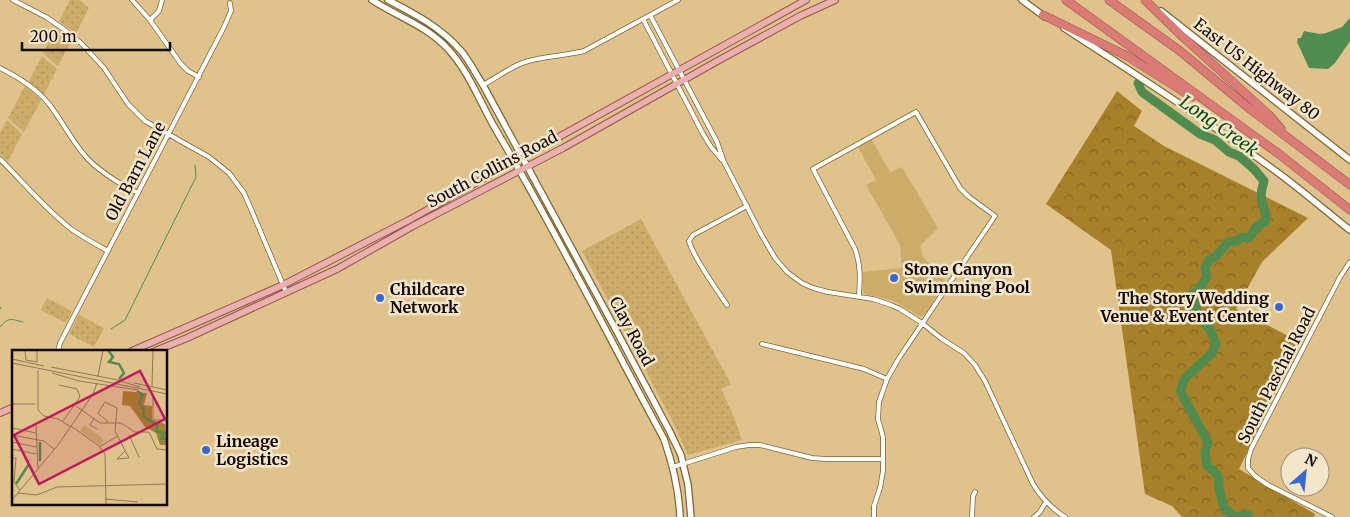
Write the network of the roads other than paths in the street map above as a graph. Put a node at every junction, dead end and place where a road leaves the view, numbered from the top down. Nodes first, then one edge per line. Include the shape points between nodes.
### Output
1 (13, 0) edge
2 (132, 0) edge
3 (162, 0) edge
4 (372, 0) edge
5 (388, 0) edge
6 (678, 0) edge
7 (806, 0) edge
8 (835, 0) edge
9 (1022, 0) edge
10 (1066, 0) edge
11 (1109, 0) edge
12 (1146, 0) edge
13 (230, 3) dead end
14 (796, 6) junction
15 (405, 9) junction
16 (650, 15) junction
17 (1043, 15) junction
18 (401, 16) junction
19 (800, 16) junction
20 (643, 19) junction
21 (150, 20) junction
22 (0, 68) edge
23 (679, 70) junction
24 (671, 75) junction
25 (199, 77) junction
26 (684, 80) junction
27 (676, 84) junction
28 (483, 85) junction
29 (476, 89) junction
30 (704, 118) junction
31 (697, 122) junction
32 (168, 135) junction
33 (1290, 140) junction
34 (1279, 154) junction
35 (523, 157) junction
36 (0, 159) edge
37 (1350, 160) edge
38 (514, 162) junction
39 (724, 162) junction
40 (528, 166) junction
41 (519, 170) junction
42 (1350, 185) edge
43 (138, 193) junction
44 (747, 206) junction
45 (1350, 210) edge
46 (418, 219) junction
47 (411, 223) junction
48 (1350, 230) edge
49 (108, 251) junction
50 (1350, 262) edge
51 (283, 285) junction
52 (286, 292) junction
53 (859, 296) junction
54 (727, 305) dead end
55 (922, 323) junction
56 (762, 344) dead end
57 (58, 350) edge
58 (134, 350) edge
59 (157, 350) edge
60 (887, 379) junction
61 (12, 408) edge
62 (0, 413) edge
63 (883, 459) junction
64 (683, 463) junction
65 (673, 467) junction
66 (975, 492) dead end
67 (1046, 502) junction
68 (680, 517) edge
69 (691, 517) edge
70 (874, 517) edge
71 (972, 517) edge
72 (1034, 517) edge
73 (1065, 517) edge
74 (1332, 517) edge

1 - 32 street via 46,17 82,44 104,68 128,104 145,121
2 - 21 street
3 - 21 street via 159,10
4 - 18 main road, Clay Road
5 - 15 main road, Clay Road
6 - 16 street
7 - 14 main road, South Collins Road
8 - 19 main road, South Collins Road
9 - 17 main road
10 - 34 highway
11 - 33 highway
12 - 33 highway via 1269,115
12 - 37 main road, East US Highway 80
13 - 25 street, Old Barn Lane via 231,11
14 - 19 main road
14 - 23 main road, South Collins Road
15 - 18 main road
15 - 28 main road, Clay Road via 455,44
16 - 20 street
16 - 23 street
17 - 34 highway via 1127,56
17 - 48 main road via 1220,131
18 - 29 main road, Clay Road via 444,45 461,64
19 - 26 main road, South Collins Road
20 - 24 street
20 - 28 street via 584,51 523,63
21 - 25 street via 180,64
22 - 43 street via 48,102 88,159 117,182
23 - 24 main road, South Collins Road
23 - 26 street
24 - 27 street
24 - 35 main road, South Collins Road
25 - 32 street, Old Barn Lane
26 - 27 main road, South Collins Road
26 - 30 street
27 - 31 street
27 - 40 main road, South Collins Road
28 - 29 main road
28 - 35 main road, Clay Road
29 - 38 main road, Clay Road
30 - 31 street
30 - 39 street
31 - 39 street
32 - 43 street, Old Barn Lane
32 - 51 street via 209,157 236,182
33 - 42 highway
34 - 45 highway
35 - 38 main road, South Collins Road
35 - 40 main road, Clay Road
36 - 49 street via 46,208 86,239
38 - 41 main road, Clay Road
38 - 46 main road, South Collins Road
39 - 44 street
40 - 41 main road, South Collins Road
40 - 64 main road, Clay Road via 669,430
41 - 46 main road, South Collins Road
41 - 65 main road, Clay Road via 664,439
43 - 49 street, Old Barn Lane
44 - 53 street via 780,266 795,279 828,292
44 - 54 street via 693,235 689,241
46 - 47 main road, South Collins Road
47 - 51 main road, South Collins Road
47 - 52 main road, South Collins Road via 337,269
49 - 57 street, Old Barn Lane
50 - 74 street, South Paschal Road via 1248,459 1248,468 1268,485
51 - 52 street
51 - 58 main road, South Collins Road
52 - 59 main road, South Collins Road
53 - 55 street via 891,305
53 - 55 street via 859,259 813,169 916,112 960,188 994,216
55 - 60 street
55 - 67 street via 975,365 1033,484
56 - 60 street via 864,369
60 - 63 street via 879,402 878,419 883,437
61 - 62 main road
63 - 64 street via 826,460 749,445
63 - 70 street
64 - 65 street
64 - 69 main road, Clay Road
65 - 68 main road, Clay Road
66 - 71 street
67 - 72 street
67 - 73 street

